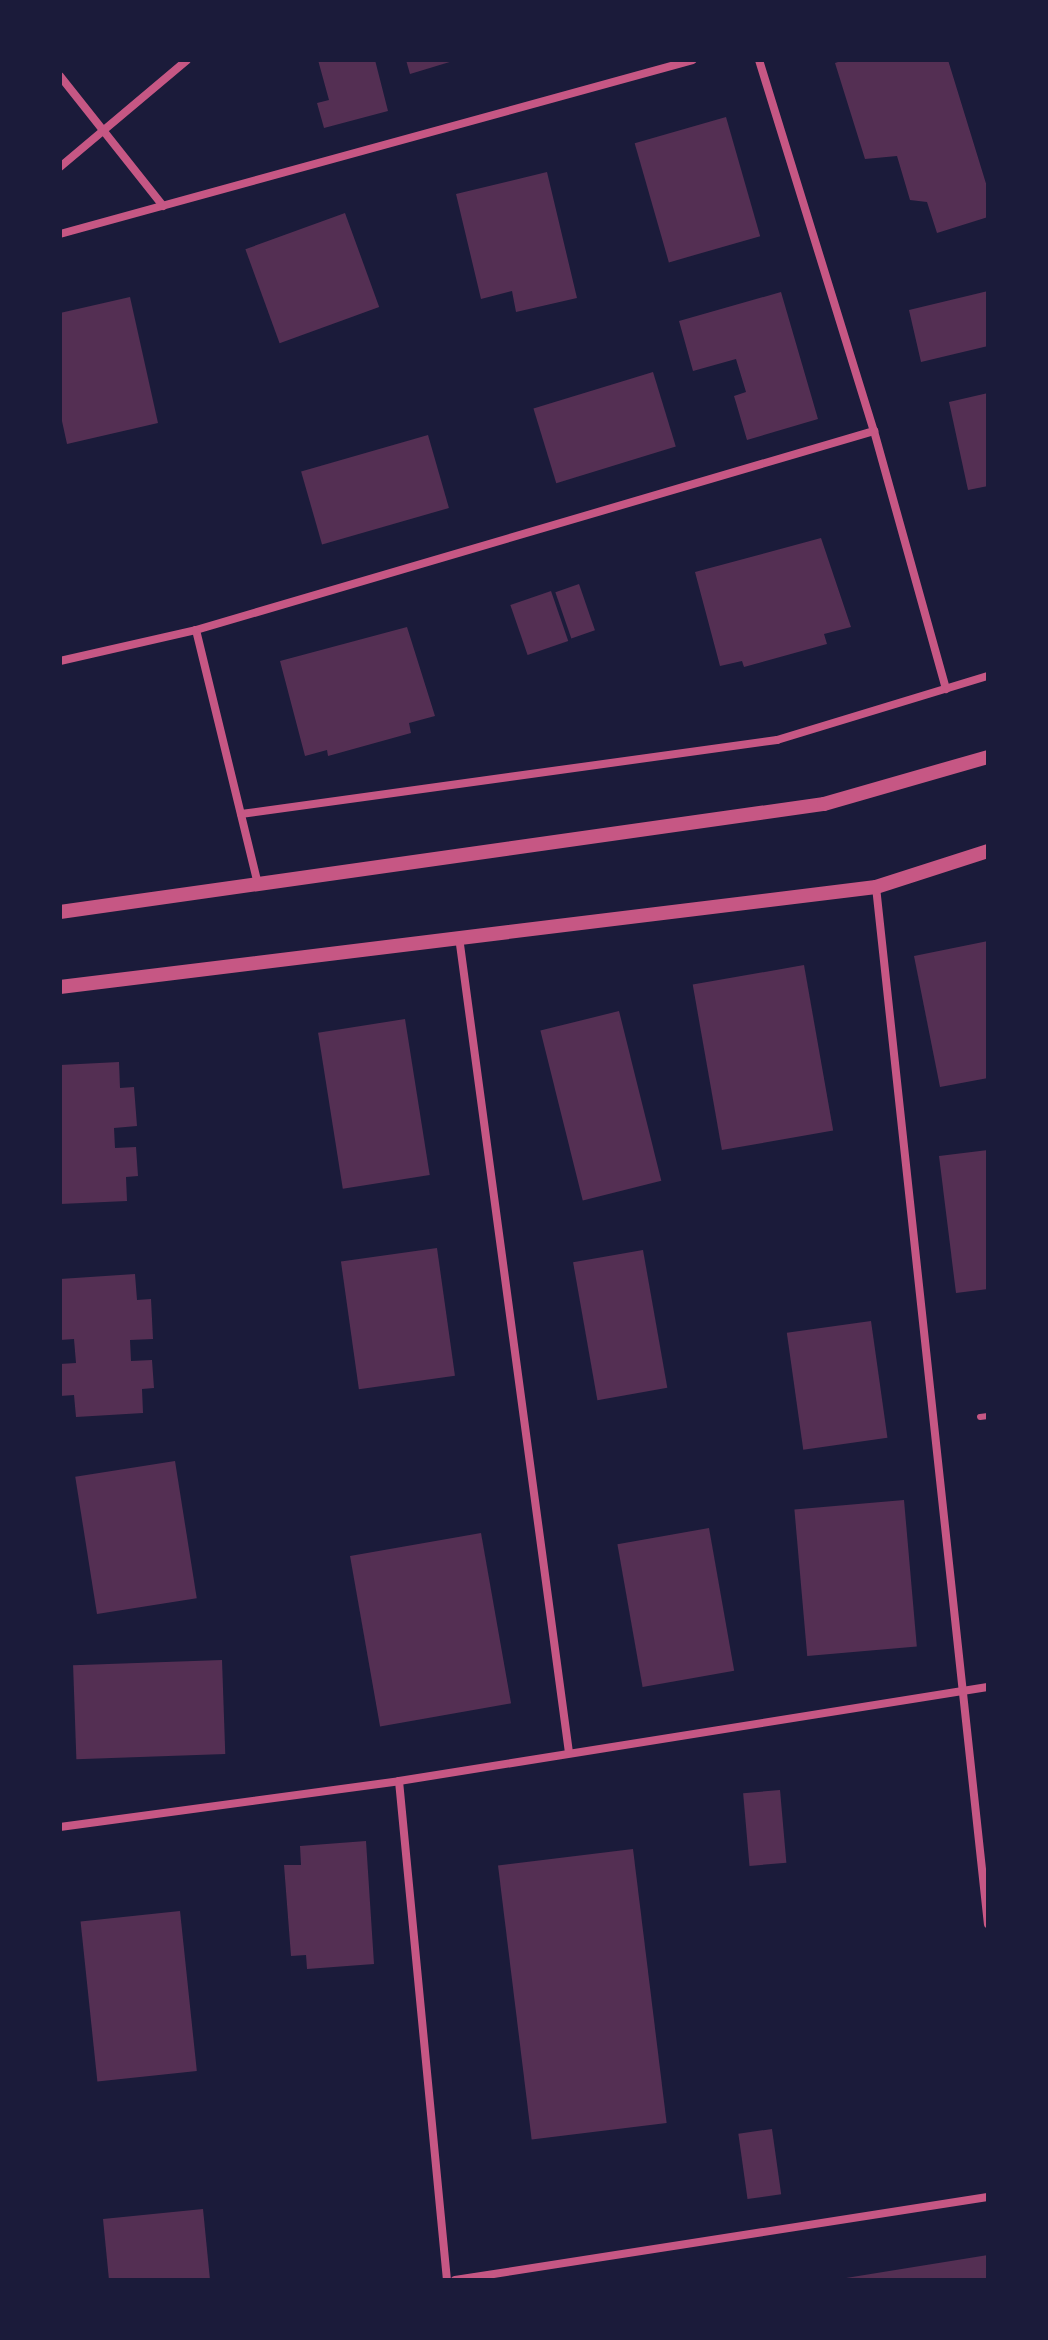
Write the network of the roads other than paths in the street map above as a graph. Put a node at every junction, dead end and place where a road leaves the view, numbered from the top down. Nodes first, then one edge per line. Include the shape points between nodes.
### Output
1 (187, 60) edge
2 (693, 60) edge
3 (759, 60) edge
4 (60, 76) edge
5 (104, 131) junction
6 (60, 167) edge
7 (163, 206) junction
8 (60, 234) edge
9 (874, 431) junction
10 (196, 630) junction
11 (60, 661) edge
12 (988, 676) edge
13 (946, 689) junction
14 (988, 757) edge
15 (241, 814) junction
16 (988, 851) edge
17 (258, 884) junction
18 (876, 887) junction
19 (60, 912) edge
20 (459, 936) junction
21 (60, 987) edge
22 (988, 1687) edge
23 (959, 1691) junction
24 (569, 1753) junction
25 (399, 1781) junction
26 (60, 1827) edge
27 (988, 1924) edge
28 (988, 2197) edge
29 (447, 2280) edge
30 (455, 2280) edge

1 - 5 street
2 - 7 street
3 - 9 street
4 - 5 street
5 - 6 street
5 - 7 street
7 - 8 street
9 - 10 street
9 - 13 street
10 - 11 street
10 - 15 street
12 - 13 street
13 - 15 street via 777,740
14 - 17 street via 824,804
15 - 17 street
16 - 18 street
17 - 19 street
18 - 20 street
18 - 23 street
20 - 21 street
20 - 24 street
22 - 23 street
23 - 24 street
23 - 27 street
24 - 25 street
25 - 26 street
25 - 29 street
28 - 30 street

